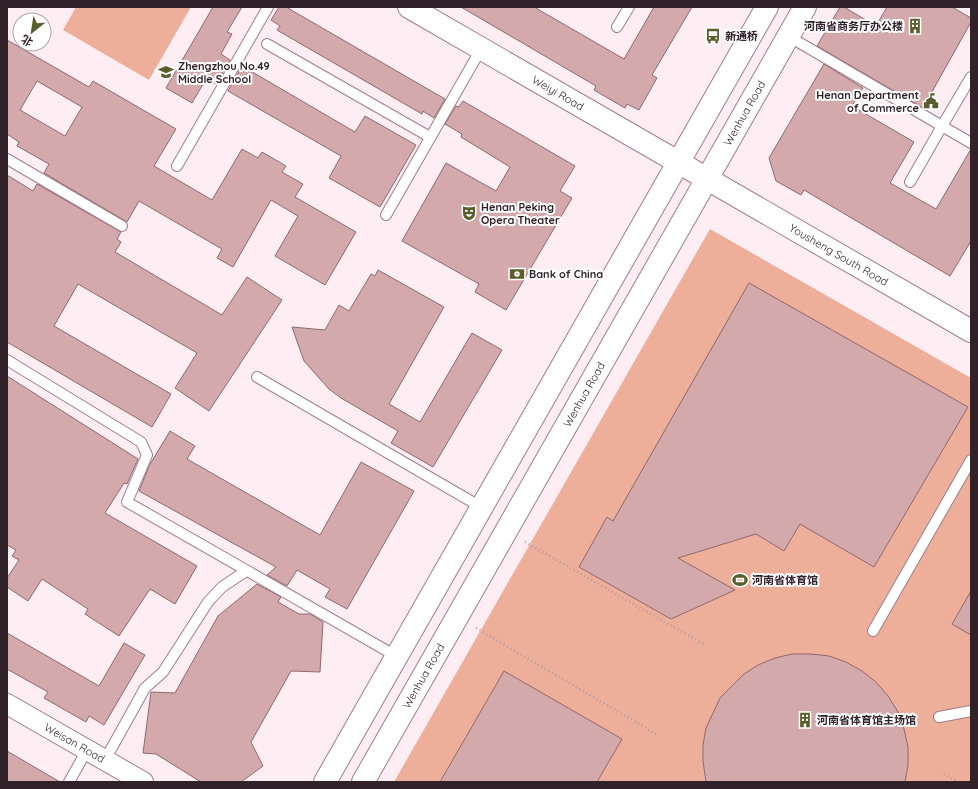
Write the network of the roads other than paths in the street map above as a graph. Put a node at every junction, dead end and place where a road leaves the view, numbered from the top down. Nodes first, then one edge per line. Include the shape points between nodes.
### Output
1 (268, 7) edge
2 (409, 7) edge
3 (629, 7) edge
4 (805, 7) edge
5 (762, 10) edge
6 (617, 27) dead end
7 (788, 36) junction
8 (267, 44) dead end
9 (481, 49) junction
10 (971, 77) edge
11 (942, 126) junction
12 (430, 137) junction
13 (971, 143) edge
14 (7, 159) edge
15 (678, 162) junction
16 (177, 166) dead end
17 (706, 179) junction
18 (910, 182) dead end
19 (386, 215) dead end
20 (122, 226) dead end
21 (971, 331) edge
22 (7, 360) edge
23 (257, 377) dead end
24 (971, 460) edge
25 (481, 507) junction
26 (246, 571) junction
27 (873, 631) dead end
28 (396, 656) junction
29 (7, 704) edge
30 (971, 711) edge
31 (939, 718) dead end
32 (87, 750) junction
33 (104, 760) junction
34 (69, 782) edge
35 (143, 782) edge
36 (325, 782) edge
37 (363, 782) edge

1 - 16 lane
2 - 9 main road, Weiyi Road
3 - 6 lane
4 - 7 main road, Wenhua Road
5 - 15 main road
7 - 11 lane
7 - 17 main road, Wenhua Road
8 - 12 lane
9 - 12 lane
9 - 15 main road, Weiyi Road
10 - 11 lane
11 - 13 lane
11 - 18 lane
12 - 19 lane
14 - 20 lane
15 - 17 main road, Weiyi Road
15 - 25 main road
17 - 21 main road, Yousheng South Road
17 - 37 main road, Wenhua Road
22 - 26 lane via 141,442 146,455 127,502
23 - 25 lane
24 - 27 lane
25 - 28 main road
26 - 28 lane
26 - 33 lane via 222,587 208,602 163,672 145,688
28 - 36 main road
29 - 32 street, Weisan Road
30 - 31 lane
32 - 33 street, Weisan Road
32 - 34 lane
33 - 35 street, Weisan Road

